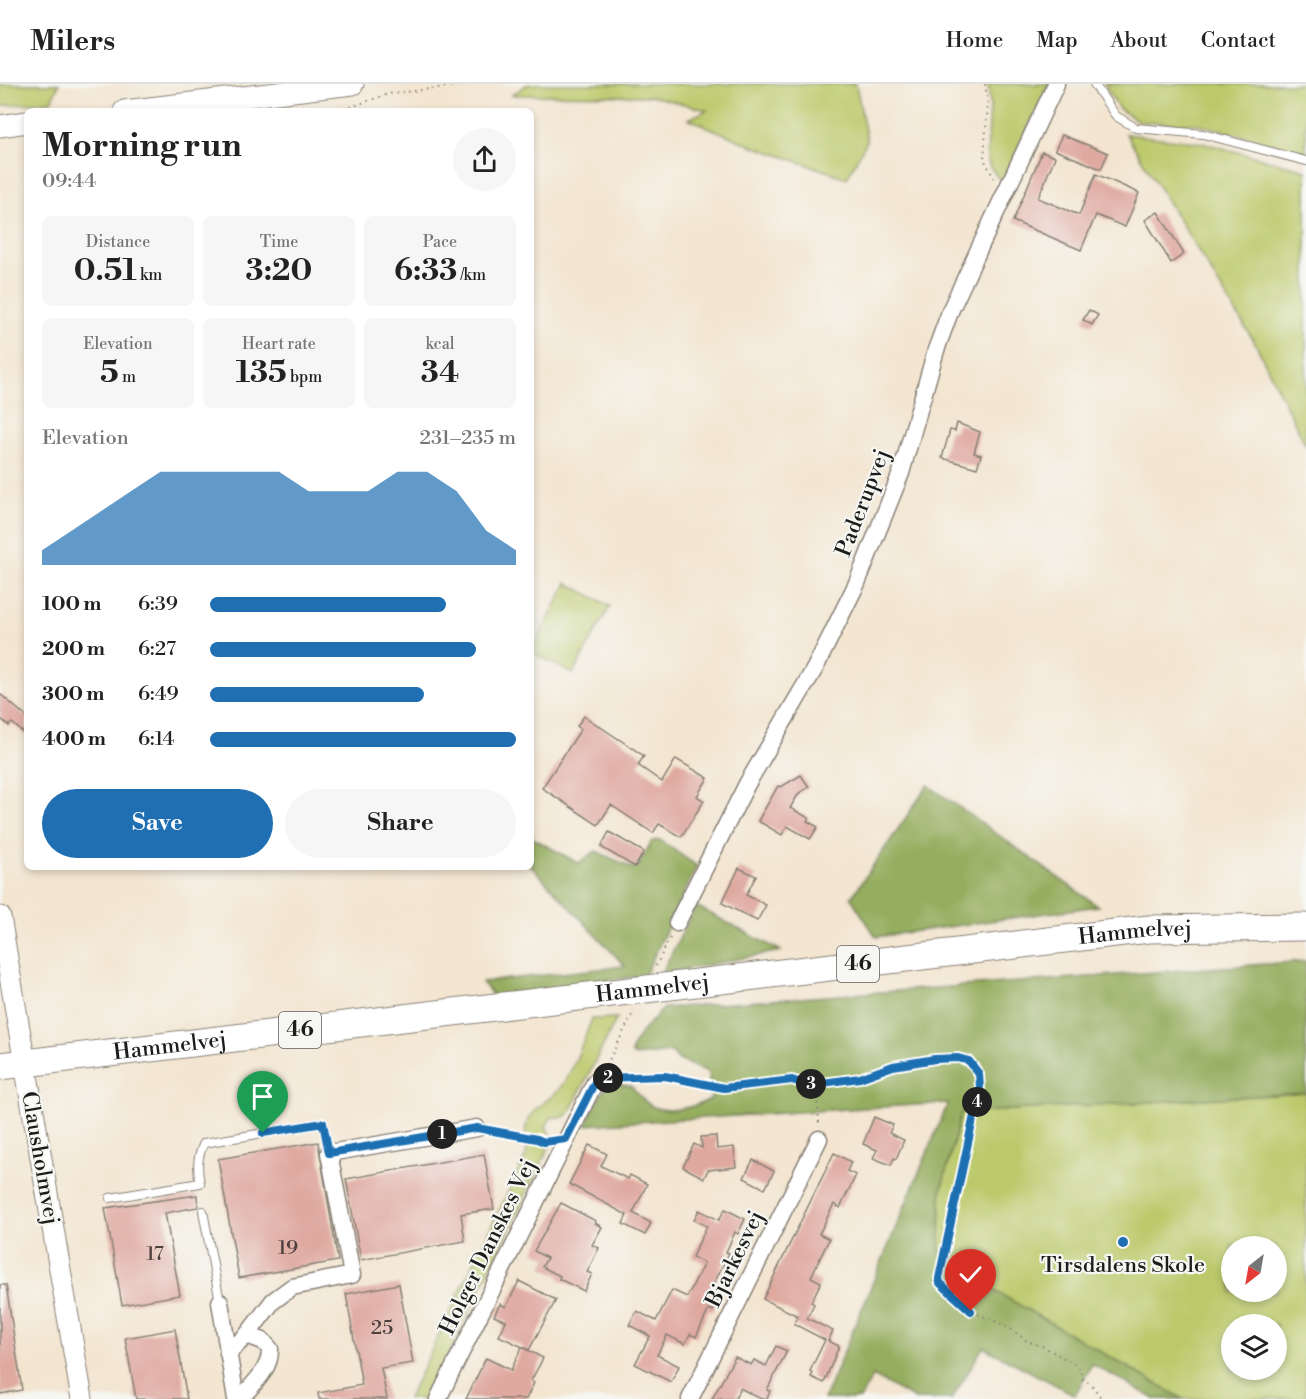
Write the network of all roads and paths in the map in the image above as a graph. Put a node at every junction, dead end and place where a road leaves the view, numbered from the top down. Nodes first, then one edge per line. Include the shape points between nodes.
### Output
1 (353, 84) edge
2 (471, 84) edge
3 (986, 84) edge
4 (1056, 84) edge
5 (1094, 84) edge
6 (149, 108) edge
7 (348, 108) edge
8 (24, 122) edge
9 (0, 126) edge
10 (1306, 161) edge
11 (1006, 191) junction
12 (0, 916) edge
13 (677, 923) joint
14 (1306, 927) edge
15 (653, 971) dead end
16 (635, 1009) dead end
17 (12, 1065) edge
18 (598, 1080) junction
19 (807, 1085) junction
20 (477, 1128) joint
21 (566, 1139) junction
22 (819, 1139) joint
23 (329, 1153) junction
24 (110, 1198) dead end
25 (203, 1212) dead end
26 (220, 1302) joint
27 (247, 1335) junction
28 (228, 1353) junction
29 (82, 1399) edge
30 (236, 1399) edge
31 (240, 1399) edge
32 (438, 1399) edge
33 (690, 1399) edge
34 (1102, 1399) edge

1 - 6 street
2 - 7 path via 388,94
3 - 11 path via 984,159
4 - 11 street, Paderupvej
5 - 10 lane via 1116,116 1136,128 1203,134
8 - 9 street
11 - 13 street, Paderupvej via 947,319 901,473 856,583 815,668 747,784
12 - 17 street, Clausholmvej
13 - 15 path
14 - 17 highway, Hammelvej / 46 via 1149,929
16 - 18 path
17 - 29 street, Clausholmvej
18 - 19 path via 665,1076 724,1088 792,1080
18 - 21 street, Holger Danskes Vej
19 - 22 path via 818,1105
19 - 34 path via 860,1078 893,1066 935,1059 969,1061 979,1074 980,1087 942,1258 940,1283 971,1311 1073,1363
20 - 21 path via 544,1142
20 - 23 street
21 - 32 street, Holger Danskes Vej
22 - 33 street, Bjarkesvej
23 - 24 lane via 323,1123 204,1143 198,1154 200,1183
23 - 27 street via 352,1275 292,1287 273,1301
25 - 26 lane
26 - 28 street
27 - 28 street
27 - 31 street via 263,1341 270,1349 271,1359
28 - 30 street

